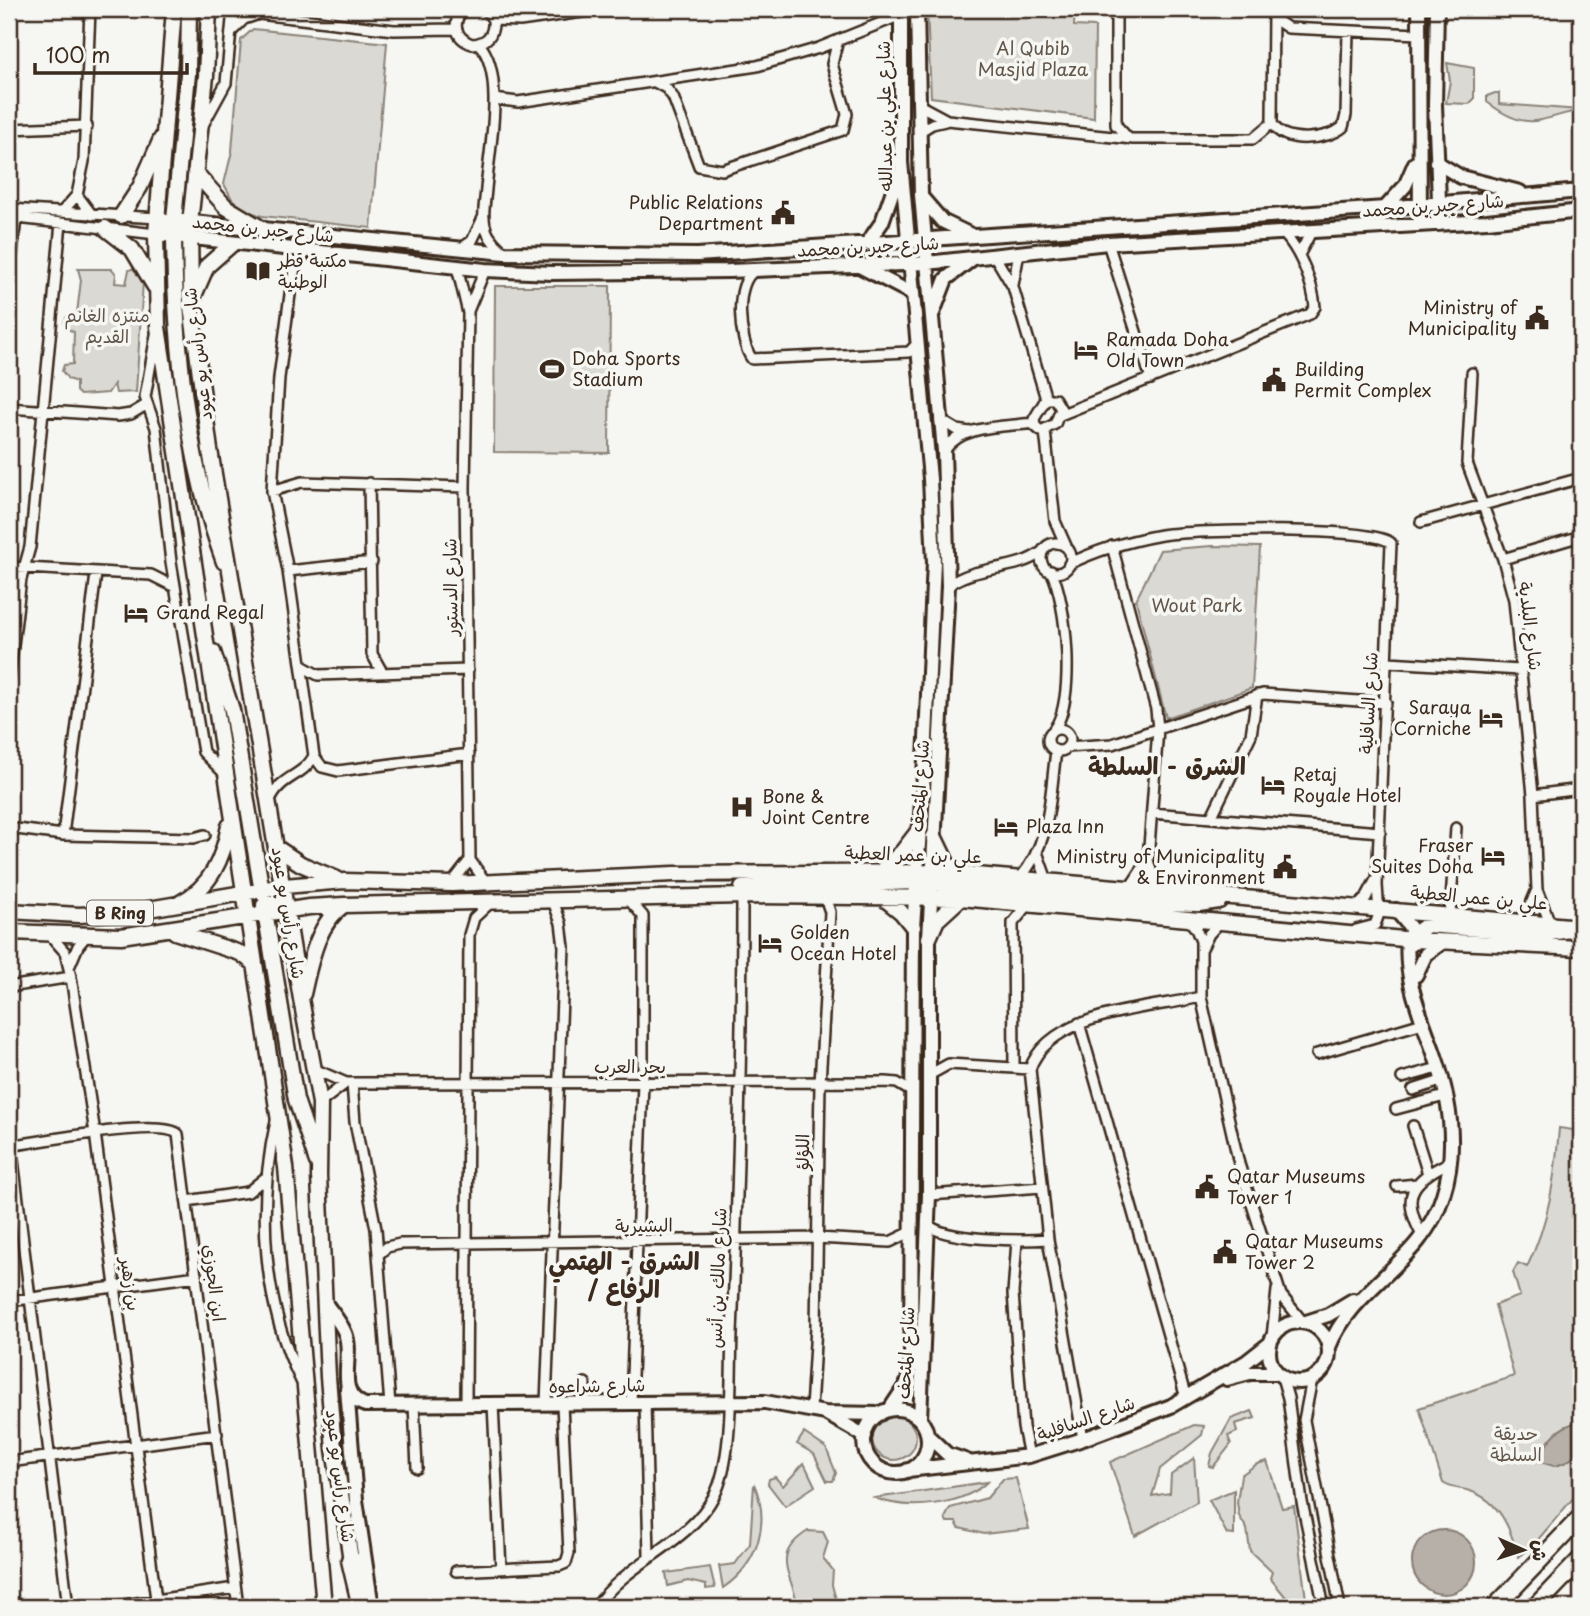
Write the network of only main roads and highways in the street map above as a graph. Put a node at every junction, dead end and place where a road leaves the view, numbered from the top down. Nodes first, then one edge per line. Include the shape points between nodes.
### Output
1 (174, 9) edge
2 (189, 9) edge
3 (209, 9) edge
4 (166, 128) junction
5 (195, 172) junction
6 (121, 216) road end
7 (158, 218) junction
8 (105, 228) road end
9 (266, 231) road end
10 (189, 239) junction
11 (232, 244) road end
12 (155, 289) junction
13 (191, 306) junction
14 (237, 596) junction
15 (203, 622) junction
16 (230, 817) junction
17 (919, 830) road end
18 (934, 836) road end
19 (277, 848) junction
20 (881, 871) junction
21 (970, 874) junction
22 (345, 881) junction
23 (915, 883) junction
24 (932, 884) junction
25 (284, 886) junction
26 (262, 889) junction
27 (243, 892) junction
28 (711, 896) junction
29 (881, 896) junction
30 (1232, 897) junction
31 (961, 898) junction
32 (344, 905) junction
33 (172, 907) junction
34 (287, 910) junction
35 (9, 911) edge
36 (266, 913) junction
37 (247, 917) junction
38 (1580, 926) edge
39 (913, 927) road end
40 (170, 931) junction
41 (9, 932) edge
42 (1412, 937) junction
43 (929, 938) road end
44 (1581, 948) edge
45 (254, 963) junction
46 (301, 999) junction
47 (319, 1167) junction
48 (1581, 1517) edge
49 (1581, 1559) edge
50 (351, 1560) junction
51 (324, 1607) edge
52 (353, 1607) edge
53 (362, 1607) edge
54 (1496, 1607) edge
55 (1535, 1607) edge

1 - 4 main road, شارع رأس بو عبود
2 - 10 main road via 188,74 174,220 177,232
3 - 5 main road, شارع رأس بو عبود
4 - 6 main road via 140,187
4 - 7 main road, شارع رأس بو عبود
5 - 9 main road via 226,207
5 - 10 main road, شارع رأس بو عبود
7 - 12 main road, شارع رأس بو عبود
7 - 14 main road via 169,225 174,237 175,324 185,396 205,500
8 - 12 main road via 132,249
10 - 13 main road, شارع رأس بو عبود
11 - 13 main road via 207,266
12 - 15 main road, شارع رأس بو عبود
13 - 14 main road, شارع رأس بو عبود
14 - 19 main road, شارع رأس بو عبود
15 - 16 main road, شارع رأس بو عبود
15 - 26 main road via 232,710
16 - 27 main road, شارع رأس بو عبود
16 - 33 main road via 213,874 202,888
17 - 20 main road
18 - 21 main road via 948,865
19 - 22 main road via 316,872
19 - 25 main road, شارع رأس بو عبود
20 - 22 main road, علي بن عمر العطية via 452,884
20 - 23 main road, علي بن عمر العطية
21 - 24 main road, علي بن عمر العطية
21 - 30 main road, علي بن عمر العطية
22 - 25 main road, علي بن عمر العطية
23 - 24 main road
23 - 24 main road, علي بن عمر العطية
23 - 28 main road via 764,886
23 - 29 main road, علي بن عمر العطية
24 - 30 main road via 1151,903 1208,904
24 - 31 main road, علي بن عمر العطية
25 - 26 main road, علي بن عمر العطية / B Ring
25 - 34 main road, شارع رأس بو عبود
26 - 27 main road, علي بن عمر العطية / B Ring
26 - 34 main road via 271,905
27 - 33 main road, B Ring
27 - 36 main road via 261,899
27 - 37 main road, شارع رأس بو عبود
28 - 29 main road, علي بن عمر العطية
28 - 32 main road, علي بن عمر العطية
29 - 39 main road
30 - 38 main road, علي بن عمر العطية
31 - 42 main road, علي بن عمر العطية
31 - 43 main road via 937,920
32 - 34 main road, علي بن عمر العطية
32 - 46 main road via 331,915 322,934
33 - 35 main road, B Ring via 94,915
34 - 36 main road, B Ring
34 - 46 main road, شارع رأس بو عبود
36 - 37 main road, B Ring
36 - 47 main road via 296,1100
37 - 40 main road, B Ring
37 - 45 main road, شارع رأس بو عبود
38 - 42 main road via 1544,934 1427,925
40 - 41 main road, B Ring via 50,936
40 - 45 main road via 228,948
42 - 44 main road, علي بن عمر العطية
45 - 51 main road, شارع رأس بو عبود via 290,1213
46 - 47 main road, شارع رأس بو عبود via 320,1103
47 - 50 main road, شارع رأس بو عبود via 334,1448
48 - 54 highway
49 - 55 highway
50 - 52 highway, شارع رأس بو عبود
50 - 53 highway

